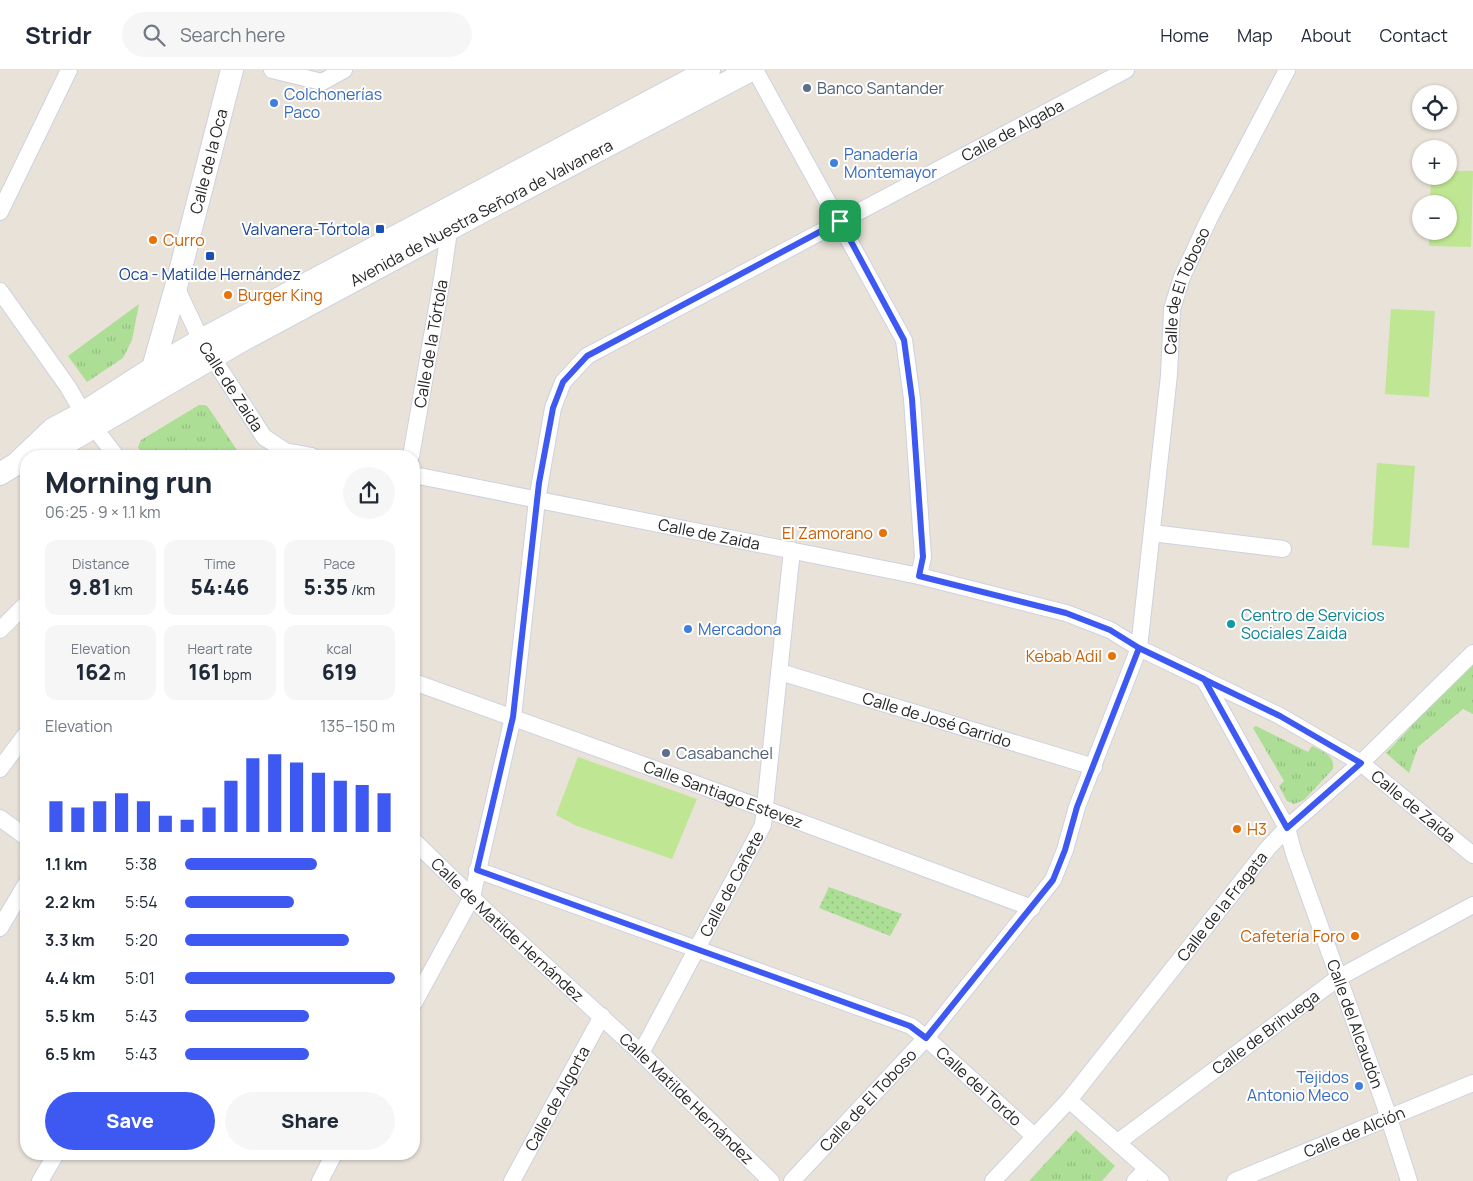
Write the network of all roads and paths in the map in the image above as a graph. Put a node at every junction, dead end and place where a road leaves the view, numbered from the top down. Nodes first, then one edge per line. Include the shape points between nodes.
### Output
1 (69, 70) edge
2 (232, 70) edge
3 (272, 70) edge
4 (344, 70) edge
5 (709, 70) edge
6 (751, 70) edge
7 (755, 70) edge
8 (1287, 70) edge
9 (1120, 71) edge
10 (0, 212) edge
11 (840, 221) junction
12 (449, 231) junction
13 (176, 287) junction
14 (0, 290) edge
15 (207, 348) junction
16 (153, 368) junction
17 (89, 420) junction
18 (31, 450) edge
19 (53, 450) edge
20 (112, 450) edge
21 (284, 450) edge
22 (412, 450) edge
23 (420, 476) edge
24 (537, 500) junction
25 (1152, 533) junction
26 (792, 550) junction
27 (1283, 550) dead end
28 (919, 576) junction
29 (20, 610) edge
30 (0, 630) edge
31 (1139, 648) junction
32 (1473, 653) edge
33 (780, 672) junction
34 (1204, 679) junction
35 (420, 684) edge
36 (513, 717) junction
37 (20, 742) edge
38 (1361, 763) junction
39 (1094, 767) junction
40 (0, 769) edge
41 (765, 809) junction
42 (0, 818) edge
43 (1287, 828) junction
44 (20, 833) edge
45 (420, 847) edge
46 (1473, 855) edge
47 (477, 870) junction
48 (20, 894) edge
49 (472, 897) junction
50 (1473, 905) edge
51 (1032, 908) junction
52 (0, 928) edge
53 (697, 949) junction
54 (1338, 978) junction
55 (420, 992) edge
56 (602, 1016) junction
57 (926, 1038) junction
58 (641, 1053) junction
59 (1473, 1082) edge
60 (1069, 1100) junction
61 (1389, 1117) junction
62 (1034, 1136) junction
63 (1118, 1142) junction
64 (52, 1160) edge
65 (331, 1160) edge
66 (1147, 1168) junction
67 (40, 1181) edge
68 (320, 1181) edge
69 (512, 1181) edge
70 (771, 1181) edge
71 (792, 1181) edge
72 (993, 1181) edge
73 (1135, 1181) edge
74 (1160, 1181) edge
75 (1235, 1181) edge
76 (1409, 1181) edge

1 - 10 street
2 - 13 main road, Calle de la Oca
3 - 4 street via 322,82
5 - 15 main road, Avenida de Nuestra Señora de Valvanera
6 - 12 main road, Avenida de Nuestra Señora de Valvanera
7 - 11 street
8 - 25 street, Calle de El Toboso via 1209,220 1182,277 1172,309 1169,375
9 - 11 street, Calle de Algaba
11 - 24 street, Calle de Algaba via 587,356 563,382 553,408
11 - 28 street via 904,340 912,399 923,557
12 - 15 main road, Avenida de Nuestra Señora de Valvanera
12 - 22 street, Calle de la Tórtola
13 - 15 street, Calle de Zaida
13 - 16 main road, Calle de la Oca
14 - 17 street
15 - 16 main road
15 - 17 main road
15 - 21 street, Calle de Zaida via 264,437
16 - 17 main road
17 - 18 main road via 53,429
17 - 19 main road via 63,445
17 - 20 street
23 - 24 street, Calle de Zaida
24 - 26 street, Calle de Zaida
24 - 36 street, Calle de Algaba
25 - 27 street
25 - 31 street, Calle de El Toboso
26 - 28 street, Calle de Zaida
26 - 33 street, Calle de Cañete
28 - 31 street, Calle de Zaida via 1066,613 1110,630
29 - 30 street
31 - 34 street, Calle de Zaida
31 - 39 street, Calle de El Toboso
32 - 38 street, Calle de la Fragata
33 - 39 street, Calle de José Garrido
33 - 41 street, Calle de Cañete
34 - 38 street, Calle de Zaida via 1280,716
34 - 43 street, Calle del Alcaudón
35 - 36 street, Calle Santiago Estevez
36 - 41 street, Calle Santiago Estevez
36 - 47 street, Calle de Algaba
37 - 40 street
38 - 43 street, Calle de la Fragata
38 - 46 street, Calle de Zaida
39 - 51 street, Calle de El Toboso via 1053,880
41 - 51 street, Calle Santiago Estevez
41 - 53 street, Calle de Cañete via 763,825
42 - 44 street
43 - 54 street, Calle del Alcaudón
43 - 60 street, Calle de la Fragata
45 - 49 street, Calle de Matilde Hernández
47 - 49 street, Calle de Algaba
47 - 53 street, Calle del Tordo
48 - 52 street
49 - 55 street, Calle de Algaba
49 - 56 street, Calle de Matilde Hernández
50 - 54 street, Calle de Brihuega
51 - 57 street, Calle de El Toboso
53 - 57 street, Calle del Tordo via 910,1026
53 - 58 street, Calle de Cañete
54 - 61 street, Calle del Alcaudón
54 - 63 street, Calle de Brihuega
56 - 58 street, Calle Matilde Hernández
56 - 69 street, Calle de Algorta
57 - 62 street, Calle del Tordo
57 - 71 street, Calle de El Toboso
58 - 70 street, Calle Matilde Hernández
59 - 61 street, Calle de Alción
60 - 62 street, Calle de la Fragata
60 - 63 street
61 - 75 street, Calle de Alción
61 - 76 street, Calle del Alcaudón
62 - 72 street, Calle de la Fragata
63 - 66 street
64 - 67 street
65 - 68 street
66 - 73 street
66 - 74 street

